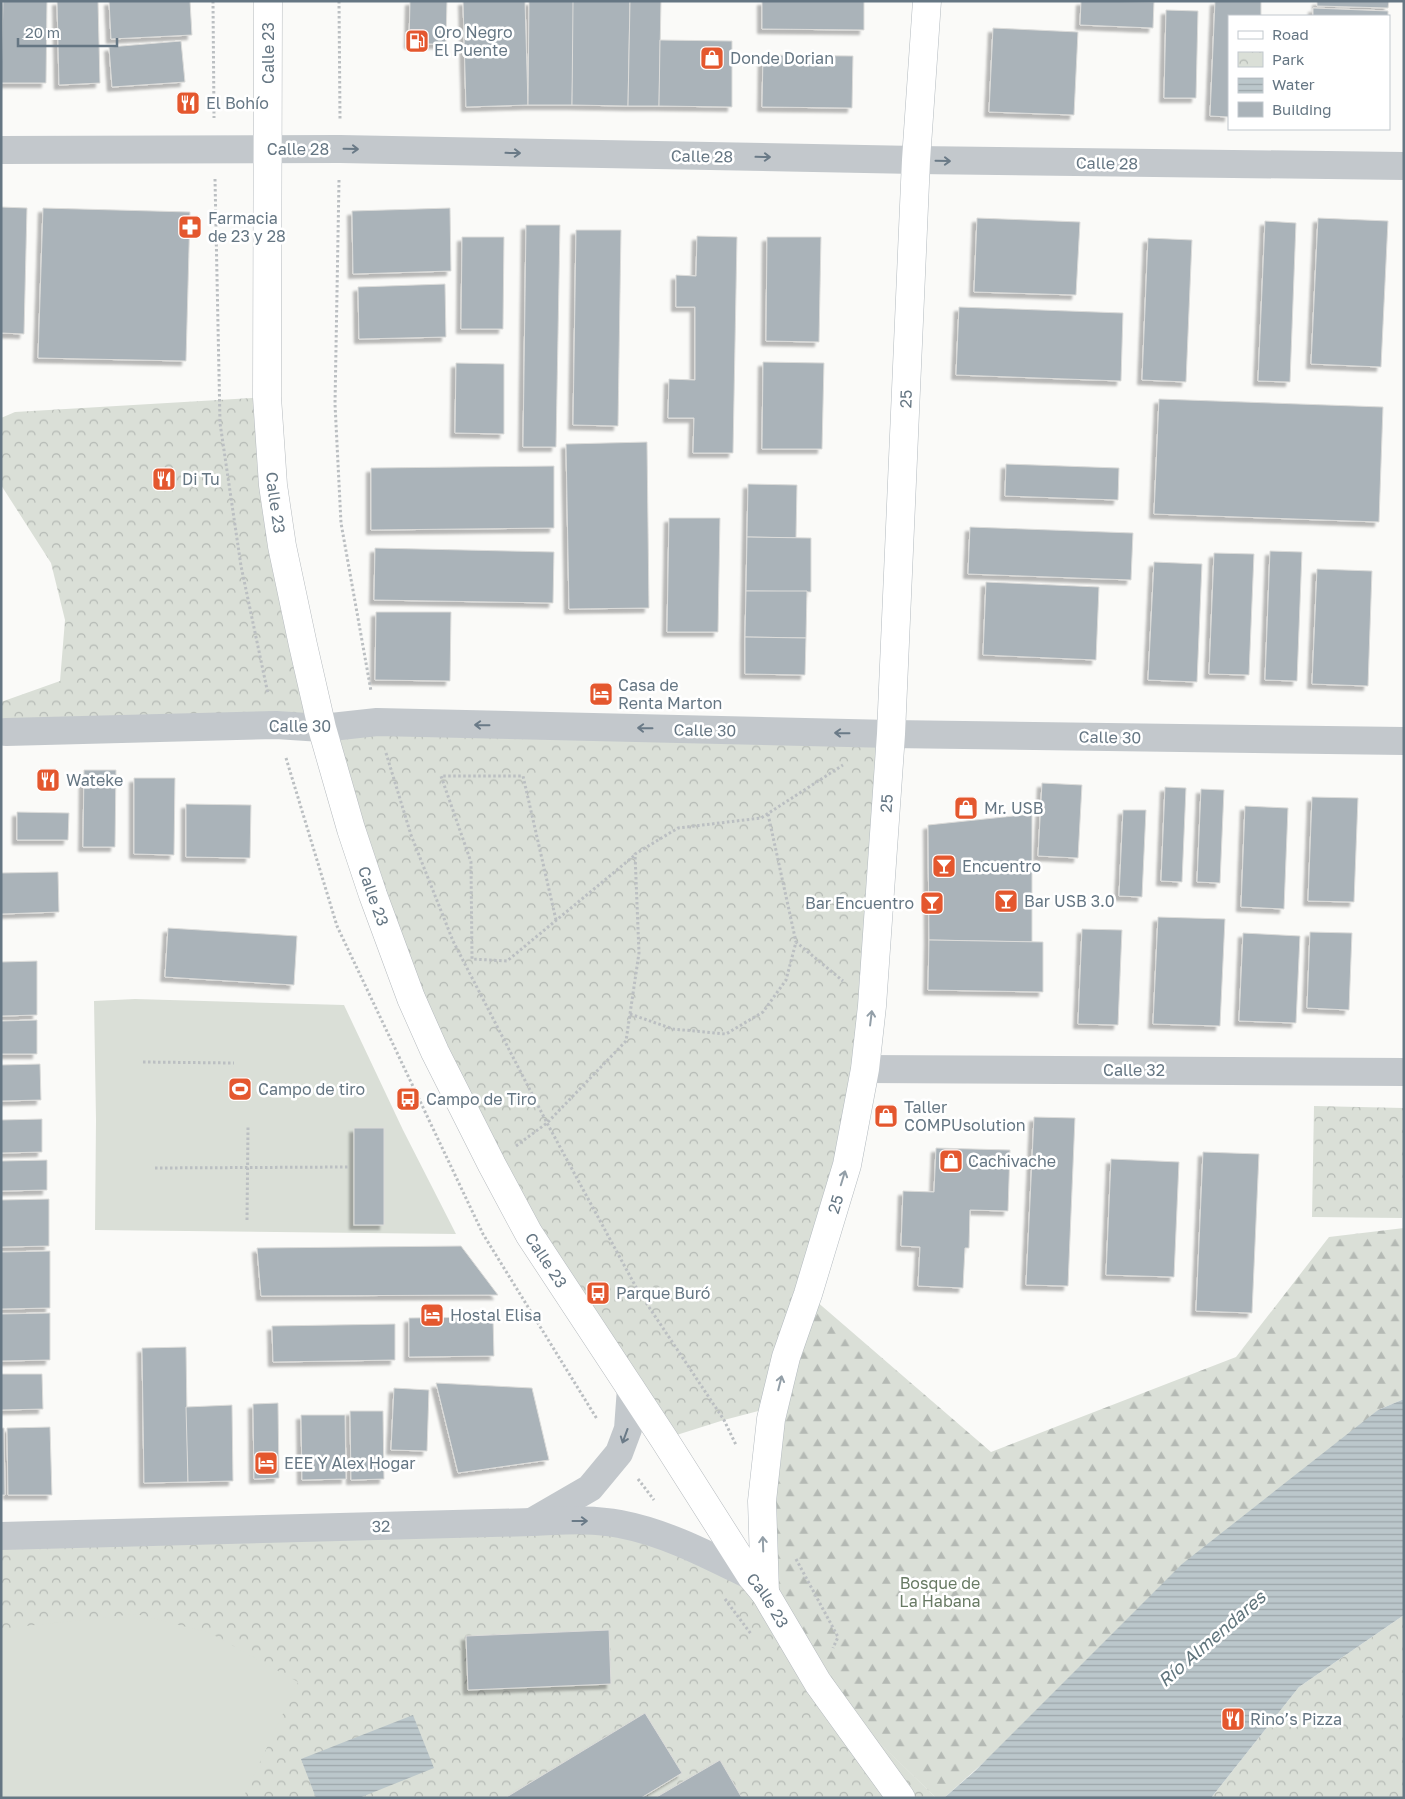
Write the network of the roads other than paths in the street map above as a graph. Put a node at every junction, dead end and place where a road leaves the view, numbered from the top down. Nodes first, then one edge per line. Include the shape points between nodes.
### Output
1 (268, 1) edge
2 (927, 1) edge
3 (267, 149) junction
4 (1, 150) edge
5 (916, 160) junction
6 (1404, 166) edge
7 (322, 728) junction
8 (6, 732) dead end
9 (891, 734) junction
10 (1404, 741) edge
11 (865, 1069) junction
12 (1404, 1072) edge
13 (630, 1388) junction
14 (532, 1522) junction
15 (1, 1536) edge
16 (758, 1584) junction
17 (902, 1798) edge

1 - 3 main road, Calle 23
2 - 5 main road, 25
3 - 4 street, Calle 28
3 -> 5 street, Calle 28
3 - 7 main road, Calle 23 via 267,397 274,485 282,546
5 -> 6 street, Calle 28
5 - 9 main road, 25
7 - 8 street, Calle 30 via 276,725
9 -> 7 street, Calle 30 via 377,722
7 - 13 main road, Calle 23 via 354,839 411,998 435,1052 529,1234
9 - 10 street, Calle 30
11 -> 9 main road, 25
11 - 12 street, Calle 32
16 -> 11 main road, 25 via 762,1501 771,1419 786,1357 847,1164
13 -> 14 street via 628,1429 619,1453 590,1488
13 - 16 main road, Calle 23
14 - 15 street, 32
14 -> 16 street, 32 via 618,1523 650,1531 686,1545
16 - 17 main road, Calle 23 via 818,1683

